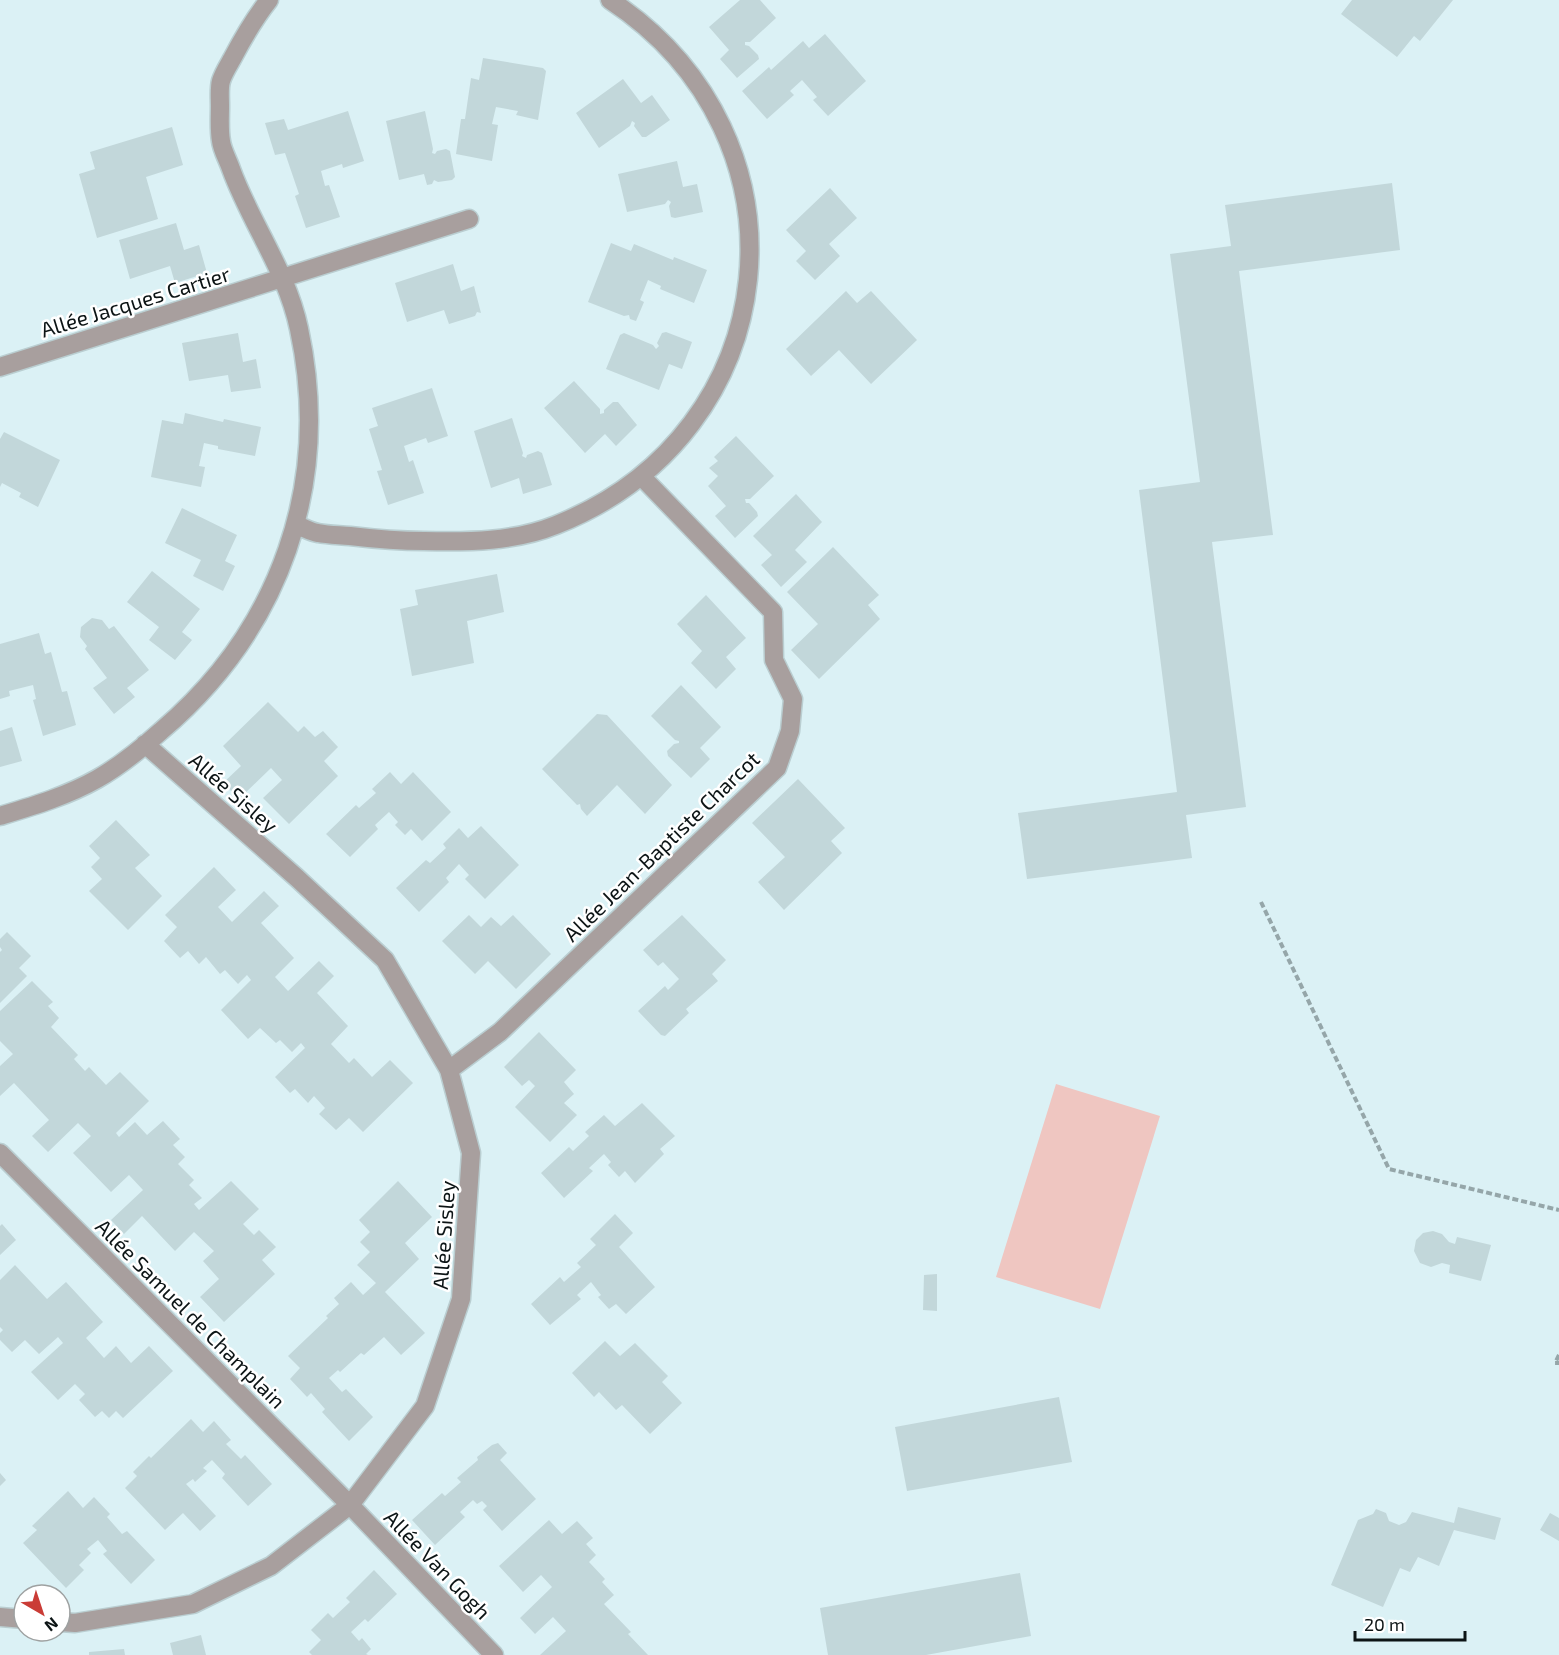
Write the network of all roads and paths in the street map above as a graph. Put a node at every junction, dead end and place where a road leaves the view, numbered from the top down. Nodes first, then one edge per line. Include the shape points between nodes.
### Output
1 (269, 0) edge
2 (610, 0) edge
3 (470, 219) dead end
4 (284, 278) junction
5 (0, 367) edge
6 (642, 477) junction
7 (296, 525) junction
8 (145, 744) junction
9 (0, 816) edge
10 (1261, 902) dead end
11 (449, 1070) junction
12 (0, 1153) edge
13 (1559, 1210) edge
14 (1559, 1355) edge
15 (1559, 1363) edge
16 (350, 1505) junction
17 (72, 1623) edge
18 (494, 1655) edge

1 - 4 street via 249,26 220,82 220,141 240,195
2 - 6 street via 652,31 687,68 715,110 735,156 747,205 749,266 744,306 731,355 708,401 678,441
3 - 4 street, Allée Jacques Cartier
4 - 5 street, Allée Jacques Cartier
4 - 7 street via 299,326 308,376 306,476
6 - 7 street via 601,505 554,526 505,539 399,541 317,533
6 - 11 street, Allée Jean-Baptiste Charcot via 773,612 774,660 793,699 790,731 777,768 500,1032
7 - 8 street via 278,576 242,642 187,709
8 - 9 street via 98,778 44,803
8 - 11 street, Allée Sisley via 385,960
10 - 13 path via 1389,1169
11 - 16 street, Allée Sisley via 471,1153 461,1299 425,1406
12 - 16 street, Allée Samuel de Champlain
14 - 15 path via 1555,1363
16 - 17 street, Allée Sisley via 271,1566 193,1604
16 - 18 street, Allée Van Gogh

